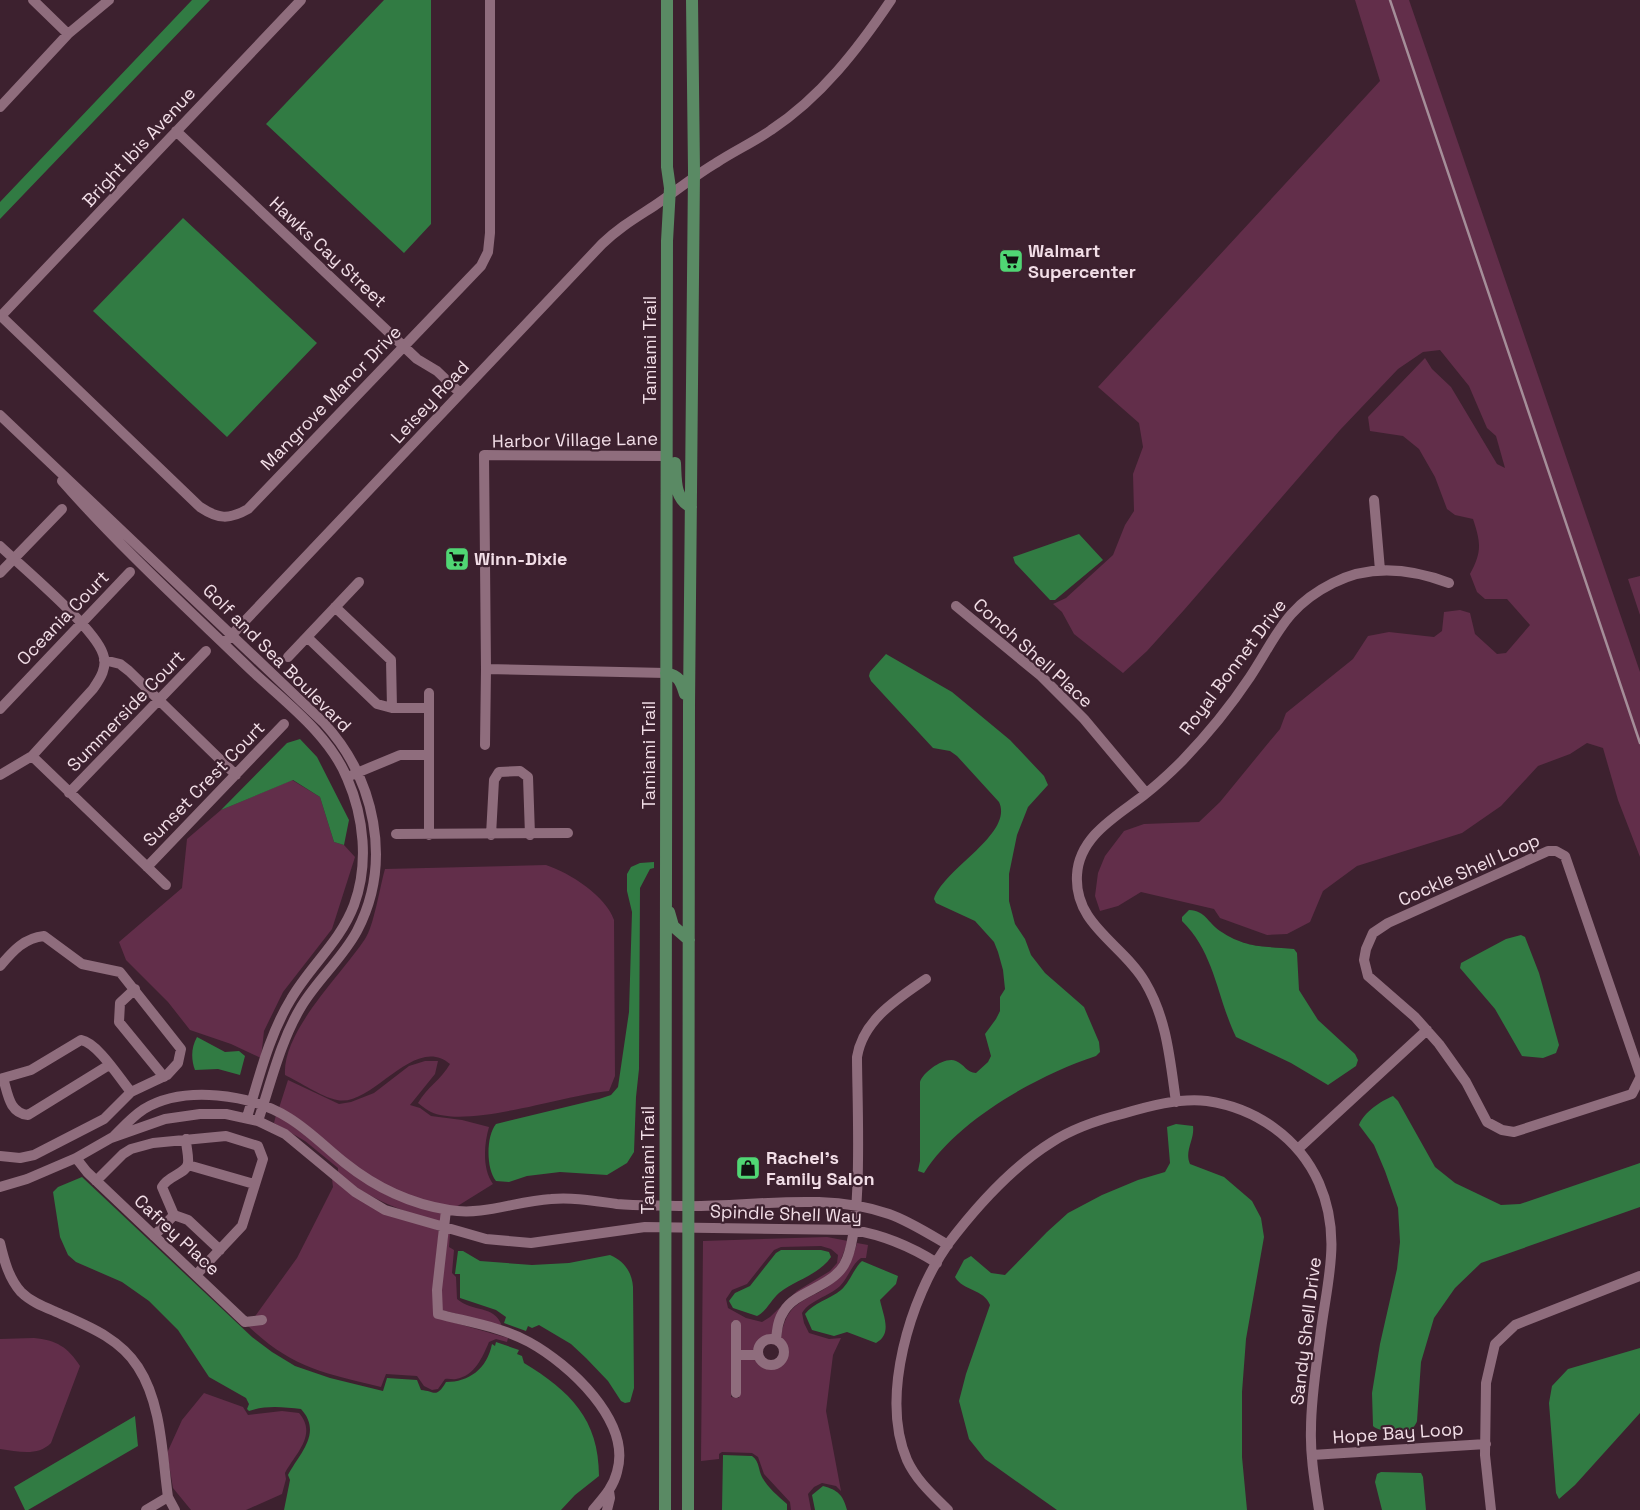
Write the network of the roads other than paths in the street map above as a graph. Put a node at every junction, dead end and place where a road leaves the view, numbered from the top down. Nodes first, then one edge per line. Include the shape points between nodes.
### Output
1 (33, 0) edge
2 (109, 0) edge
3 (301, 0) edge
4 (490, 0) edge
5 (667, 0) edge
6 (692, 0) edge
7 (891, 0) edge
8 (68, 34) junction
9 (0, 107) edge
10 (176, 131) junction
11 (694, 178) junction
12 (670, 195) junction
13 (0, 317) edge
14 (404, 346) junction
15 (460, 393) junction
16 (0, 416) edge
17 (667, 416) junction
18 (41, 455) junction
19 (667, 456) junction
20 (1374, 500) dead end
21 (691, 507) junction
22 (62, 510) dead end
23 (0, 546) edge
24 (14, 560) junction
25 (1380, 570) junction
26 (130, 572) dead end
27 (0, 573) edge
28 (359, 582) dead end
29 (1449, 583) dead end
30 (336, 606) junction
31 (956, 606) dead end
32 (80, 624) junction
33 (232, 635) junction
34 (307, 637) junction
35 (224, 643) junction
36 (206, 651) dead end
37 (288, 657) dead end
38 (104, 660) junction
39 (486, 669) junction
40 (666, 673) junction
41 (428, 693) dead end
42 (159, 700) junction
43 (689, 706) junction
44 (392, 708) junction
45 (428, 708) junction
46 (0, 709) edge
47 (284, 724) dead end
48 (486, 745) dead end
49 (428, 755) junction
50 (32, 756) junction
51 (358, 772) junction
52 (0, 775) edge
53 (236, 775) junction
54 (347, 777) junction
55 (69, 793) junction
56 (1146, 794) junction
57 (568, 833) dead end
58 (396, 834) dead end
59 (428, 834) junction
60 (530, 834) junction
61 (492, 835) junction
62 (147, 867) junction
63 (166, 885) dead end
64 (666, 902) junction
65 (689, 940) junction
66 (0, 966) edge
67 (926, 979) dead end
68 (135, 989) junction
69 (1427, 1030) junction
70 (109, 1065) junction
71 (1640, 1074) edge
72 (164, 1077) junction
73 (1640, 1078) edge
74 (2, 1079) edge
75 (132, 1092) junction
76 (252, 1101) junction
77 (1176, 1102) junction
78 (263, 1106) junction
79 (247, 1117) junction
80 (258, 1121) junction
81 (111, 1138) junction
82 (186, 1139) junction
83 (1299, 1148) junction
84 (0, 1156) edge
85 (76, 1158) junction
86 (188, 1165) junction
87 (96, 1181) junction
88 (254, 1184) junction
89 (0, 1187) edge
90 (666, 1206) junction
91 (688, 1206) junction
92 (856, 1206) junction
93 (446, 1210) junction
94 (174, 1215) junction
95 (666, 1227) junction
96 (688, 1227) junction
97 (444, 1228) junction
98 (853, 1230) junction
99 (154, 1236) junction
100 (0, 1243) edge
101 (948, 1245) junction
102 (220, 1250) junction
103 (2, 1259) edge
104 (937, 1263) junction
105 (196, 1275) junction
106 (1640, 1276) edge
107 (262, 1320) dead end
108 (736, 1325) dead end
109 (776, 1340) junction
110 (736, 1355) junction
111 (758, 1355) junction
112 (736, 1394) dead end
113 (1486, 1444) junction
114 (1312, 1455) junction
115 (610, 1491) junction
116 (168, 1497) junction
117 (146, 1510) edge
118 (175, 1510) edge
119 (593, 1510) edge
120 (607, 1510) edge
121 (665, 1510) edge
122 (688, 1510) edge
123 (948, 1510) edge
124 (1319, 1510) edge
125 (1491, 1510) edge

1 - 8 street
2 - 8 street
3 - 10 street, Bright Ibis Avenue
4 - 14 street, Mangrove Manor Drive via 488,252 481,266
5 - 12 main road, Tamiami Trail via 667,167
6 - 11 main road
7 - 11 street, Leisey Road via 862,43 804,105 772,130
8 - 9 street
10 - 13 street, Bright Ibis Avenue
10 - 14 street, Hawks Cay Street
11 - 12 street, Leisey Road
11 - 21 main road
12 - 15 street, Leisey Road via 616,230
12 - 17 main road, Tamiami Trail
13 - 14 street, Mangrove Manor Drive via 200,507 213,516 226,518 248,509
14 - 15 street, Hawks Cay Street
15 - 33 street, Leisey Road
16 - 18 street, Golf and Sea Boulevard
17 - 19 main road, Tamiami Trail
17 - 21 main road via 676,430 676,487 680,499
18 - 33 street, Golf and Sea Boulevard
18 - 35 street, Golf and Sea Boulevard via 108,532
19 - 39 street, Harbor Village Lane via 484,455
19 - 40 main road, Tamiami Trail
20 - 25 street
21 - 43 main road
22 - 24 street
23 - 24 street
24 - 27 street
24 - 32 street
25 - 29 street, Royal Bonnet Drive via 1410,571
25 - 56 street, Royal Bonnet Drive via 1334,582 1287,616 1250,677 1215,724
26 - 32 street, Oceania Court
28 - 30 street
30 - 34 street
30 - 44 street via 391,660
31 - 56 street, Conch Shell Place via 1047,682 1084,719
32 - 38 street via 97,642
32 - 46 street, Oceania Court
33 - 35 street, Leisey Road
33 - 51 street, Golf and Sea Boulevard via 339,739
34 - 37 street
34 - 44 street via 377,704
35 - 54 street, Golf and Sea Boulevard via 322,739
36 - 42 street, Summerside Court
38 - 42 street via 120,664
38 - 50 street via 102,677 93,689
39 - 40 street
39 - 48 street
40 - 43 main road via 681,680
40 - 64 main road, Tamiami Trail
41 - 45 street
42 - 53 street
42 - 55 street, Summerside Court
43 - 65 main road
44 - 45 street
45 - 49 street
47 - 53 street, Sunset Crest Court
49 - 51 street via 400,755
49 - 59 street
50 - 52 street
50 - 55 street
51 - 54 street
51 - 78 street, Golf and Sea Boulevard via 371,807 374,831 372,884 365,913 345,950 311,992 290,1027
53 - 62 street, Sunset Crest Court
54 - 76 street, Golf and Sea Boulevard via 358,808 363,851 354,905 334,944 301,984 280,1020
55 - 62 street
56 - 77 street, Royal Bonnet Drive via 1104,824 1092,838 1079,863 1078,889 1086,916 1137,970 1150,991 1166,1036
57 - 60 street
58 - 59 street
59 - 61 street
60 - 61 street
60 - 61 street via 530,786 528,777 520,771 499,772 494,780
62 - 63 street
64 - 65 main road via 673,926
64 - 90 main road, Tamiami Trail
65 - 91 main road
66 - 68 street via 20,945 32,937 44,936 82,964 120,972
67 - 92 street via 899,997 866,1029 859,1042
68 - 72 street via 180,1049 178,1063
68 - 72 street via 120,1003 119,1022
69 - 71 street, Cockle Shell Loop via 1368,976 1364,960 1373,933 1388,923 1548,851 1556,851 1565,856 1570,866
69 - 73 street, Cockle Shell Loop via 1460,1073 1487,1122 1502,1130 1514,1132 1534,1128 1632,1094
69 - 83 street
70 - 74 street via 88,1041 82,1040 31,1070
70 - 74 street via 28,1115 12,1108
70 - 75 street
72 - 75 street
75 - 84 street via 104,1119 67,1139 34,1155 20,1158
76 - 78 street, Spindle Shell Way
76 - 79 street, Golf and Sea Boulevard
76 - 81 street, Spindle Shell Way via 201,1095 167,1100 144,1109
77 - 83 street, Sandy Shell Drive via 1206,1101 1247,1112 1280,1131
77 - 101 street, Sandy Shell Drive via 1147,1106 1099,1120 1052,1142 1014,1171 972,1214
78 - 80 street, Golf and Sea Boulevard
78 - 93 street, Spindle Shell Way via 287,1116 344,1163 392,1194
79 - 80 street, Spindle Shell Way
79 - 81 street, Spindle Shell Way via 200,1114 174,1118
80 - 97 street, Spindle Shell Way via 294,1141 355,1192 385,1210
81 - 85 street
82 - 86 street
82 - 87 street via 131,1149
82 - 88 street via 226,1136 258,1146 263,1159
83 - 114 street, Sandy Shell Drive via 1319,1184 1332,1242 1331,1272 1314,1394
85 - 87 street, Cafrey Place
85 - 89 street
86 - 88 street
86 - 94 street via 162,1187
87 - 99 street, Cafrey Place
88 - 102 street via 242,1226
90 - 91 street, Spindle Shell Way
90 - 93 street, Spindle Shell Way via 549,1199 466,1213
90 - 95 main road, Tamiami Trail
91 - 92 street, Spindle Shell Way via 805,1202
91 - 96 main road
92 - 98 street
92 - 101 street, Spindle Shell Way via 889,1214
93 - 97 street
94 - 99 street
94 - 102 street via 188,1220
95 - 96 street, Spindle Shell Way
95 - 97 street, Spindle Shell Way via 627,1229 531,1243 486,1239
95 - 121 main road, Tamiami Trail
96 - 98 street, Spindle Shell Way
96 - 122 main road
97 - 115 street via 437,1290 438,1314 528,1341 580,1379 609,1419 618,1441 620,1454
98 - 104 street, Spindle Shell Way via 877,1234 911,1247
98 - 109 street via 853,1241 844,1264 830,1280 789,1304 778,1325
99 - 105 street, Cafrey Place
100 - 103 street
101 - 104 street, Sandy Shell Drive
102 - 105 street
103 - 116 street via 12,1280 29,1299 104,1334 119,1345 139,1368 154,1404
104 - 123 street, Sandy Shell Drive via 914,1316 896,1380 898,1432 907,1460 918,1478
105 - 107 street, Cafrey Place via 246,1322
106 - 113 street, Hope Bay Loop via 1522,1321 1495,1344 1486,1383
108 - 110 street
109 - 111 street via 768,1339 761,1343
109 - 111 street via 783,1349 783,1356 778,1362 766,1364
110 - 111 street
110 - 112 street
113 - 114 street, Hope Bay Loop
113 - 125 street, Hope Bay Loop
114 - 124 street, Sandy Shell Drive
115 - 119 street
115 - 120 street
116 - 117 street
116 - 118 street

